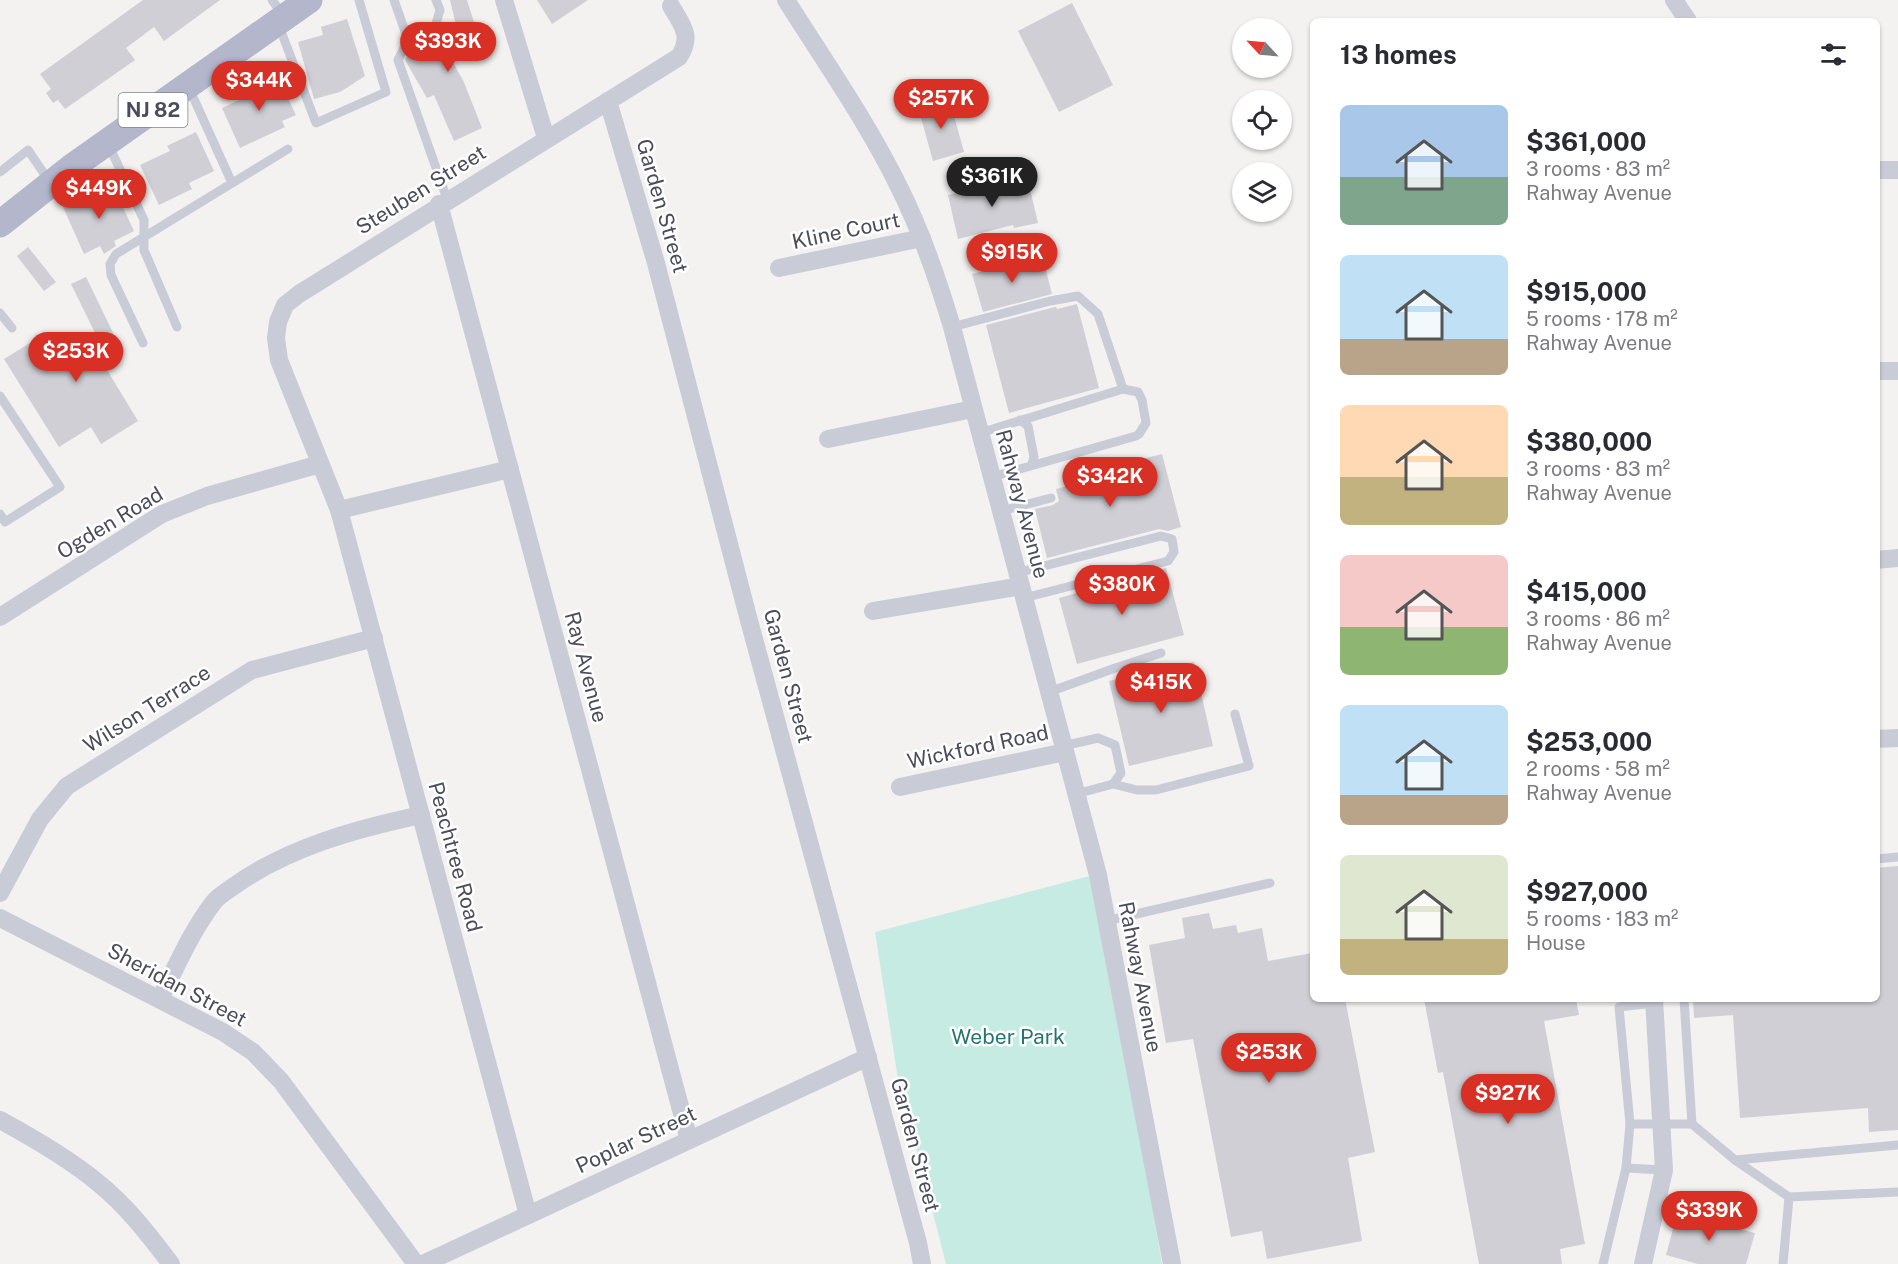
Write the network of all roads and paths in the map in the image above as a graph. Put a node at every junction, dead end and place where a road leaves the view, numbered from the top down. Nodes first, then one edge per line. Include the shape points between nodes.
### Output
1 (309, 0) edge
2 (359, 0) edge
3 (394, 0) edge
4 (436, 0) edge
5 (504, 0) edge
6 (786, 0) edge
7 (1674, 0) edge
8 (671, 6) dead end
9 (278, 13) edge
10 (1686, 18) edge
11 (408, 40) junction
12 (188, 86) junction
13 (608, 101) junction
14 (546, 138) junction
15 (107, 142) junction
16 (288, 149) dead end
17 (1880, 170) edge
18 (1898, 170) edge
19 (0, 172) edge
20 (50, 183) junction
21 (232, 183) junction
22 (443, 202) junction
23 (0, 224) edge
24 (144, 237) junction
25 (922, 238) junction
26 (779, 268) dead end
27 (0, 313) edge
28 (177, 327) dead end
29 (952, 327) junction
30 (12, 328) dead end
31 (142, 343) dead end
32 (1880, 371) edge
33 (1898, 371) edge
34 (1123, 389) junction
35 (0, 396) edge
36 (973, 409) junction
37 (4, 411) edge
38 (1020, 420) junction
39 (980, 433) junction
40 (828, 439) dead end
41 (320, 464) junction
42 (1032, 464) junction
43 (510, 469) junction
44 (992, 477) junction
45 (1051, 498) dead end
46 (339, 510) junction
47 (1001, 511) junction
48 (0, 514) edge
49 (1898, 558) edge
50 (1880, 560) edge
51 (1021, 586) junction
52 (873, 611) dead end
53 (0, 617) edge
54 (374, 638) junction
55 (1161, 653) dead end
56 (1049, 692) junction
57 (1235, 714) dead end
58 (1898, 738) edge
59 (1880, 740) edge
60 (1064, 749) junction
61 (1113, 784) junction
62 (900, 787) dead end
63 (1076, 794) junction
64 (421, 815) junction
65 (1898, 857) edge
66 (1880, 859) edge
67 (1270, 883) dead end
68 (0, 893) edge
69 (0, 918) edge
70 (1106, 921) junction
71 (160, 999) junction
72 (1648, 1002) edge
73 (1654, 1002) edge
74 (1684, 1002) edge
75 (868, 1058) junction
76 (0, 1120) edge
77 (1630, 1124) junction
78 (1662, 1124) junction
79 (1692, 1124) junction
80 (690, 1140) junction
81 (1898, 1145) edge
82 (1735, 1160) junction
83 (1626, 1168) junction
84 (1664, 1170) junction
85 (1898, 1192) edge
86 (1789, 1197) junction
87 (528, 1215) junction
88 (919, 1263) edge
89 (171, 1264) edge
90 (417, 1264) edge
91 (423, 1264) edge
92 (1172, 1264) edge
93 (1603, 1264) edge
94 (1643, 1264) edge
95 (1783, 1264) edge

1 - 9 main road, NJ 82
2 - 9 lane via 386,92 316,123
3 - 11 lane
4 - 11 lane via 440,10 435,27
5 - 14 street
6 - 25 street, Rahway Avenue via 868,132
7 - 10 street
8 - 13 street, Steuben Street via 687,38 685,48 679,57
9 - 12 main road, NJ 82
11 - 22 lane via 398,60
12 - 15 main road, NJ 82
12 - 21 lane
13 - 14 street, Steuben Street
13 - 75 street, Garden Street via 656,263
14 - 22 street, Steuben Street
15 - 20 main road, NJ 82
15 - 24 lane via 144,220
16 - 21 lane
17 - 18 street
19 - 20 lane via 28,150
20 - 23 main road, NJ 82
21 - 24 lane
22 - 41 street, Steuben Street via 285,305 276,338 279,360
22 - 43 street, Ray Avenue
24 - 28 lane via 144,250
24 - 31 lane via 116,254 110,264
25 - 26 street, Kline Court
25 - 29 street, Rahway Avenue
27 - 30 lane
29 - 34 lane via 1078,296 1098,314
29 - 36 street, Rahway Avenue
32 - 33 street
34 - 38 lane
34 - 42 lane via 1138,392 1143,400 1146,423 1139,434
35 - 37 lane
36 - 39 street, Rahway Avenue
36 - 40 street
37 - 48 lane via 60,487 5,522
38 - 39 lane
38 - 42 lane via 1028,426
39 - 44 street, Rahway Avenue
41 - 46 street, Peachtree Road
41 - 53 street, Ogden Road via 207,496 162,514
42 - 44 lane
43 - 46 street
43 - 80 street, Ray Avenue
44 - 47 street, Rahway Avenue
45 - 47 lane
46 - 54 street, Peachtree Road
47 - 51 street, Rahway Avenue
49 - 50 street
51 - 51 lane via 1168,561 1174,552 1172,539 1161,536
51 - 52 street
51 - 56 street, Rahway Avenue
54 - 64 street, Peachtree Road
54 - 68 street, Wilson Terrace via 252,670 67,786 40,819
55 - 56 lane
56 - 60 street, Rahway Avenue
57 - 61 lane via 1249,766 1156,790
58 - 59 street
60 - 61 lane via 1098,738 1115,745 1121,773
60 - 62 street, Wickford Road
60 - 63 street, Rahway Avenue
61 - 63 lane
63 - 70 street, Rahway Avenue
64 - 71 street via 324,840 256,871 214,901 196,927
64 - 87 street, Peachtree Road
65 - 66 lane
67 - 70 lane
69 - 71 street, Sheridan Street
70 - 92 street, Rahway Avenue
71 - 90 street, Sheridan Street via 253,1052 281,1080
72 - 77 lane via 1619,1007
73 - 78 street
74 - 79 lane
75 - 80 street, Poplar Street
75 - 88 street, Garden Street via 918,1243
76 - 89 street via 98,1182 144,1228
77 - 78 lane
77 - 83 lane
78 - 79 lane
78 - 84 street
79 - 82 lane
80 - 87 street, Poplar Street
81 - 82 lane
82 - 86 lane
83 - 84 lane
83 - 93 lane
84 - 94 street
85 - 86 lane
86 - 95 lane
87 - 91 street, Poplar Street

